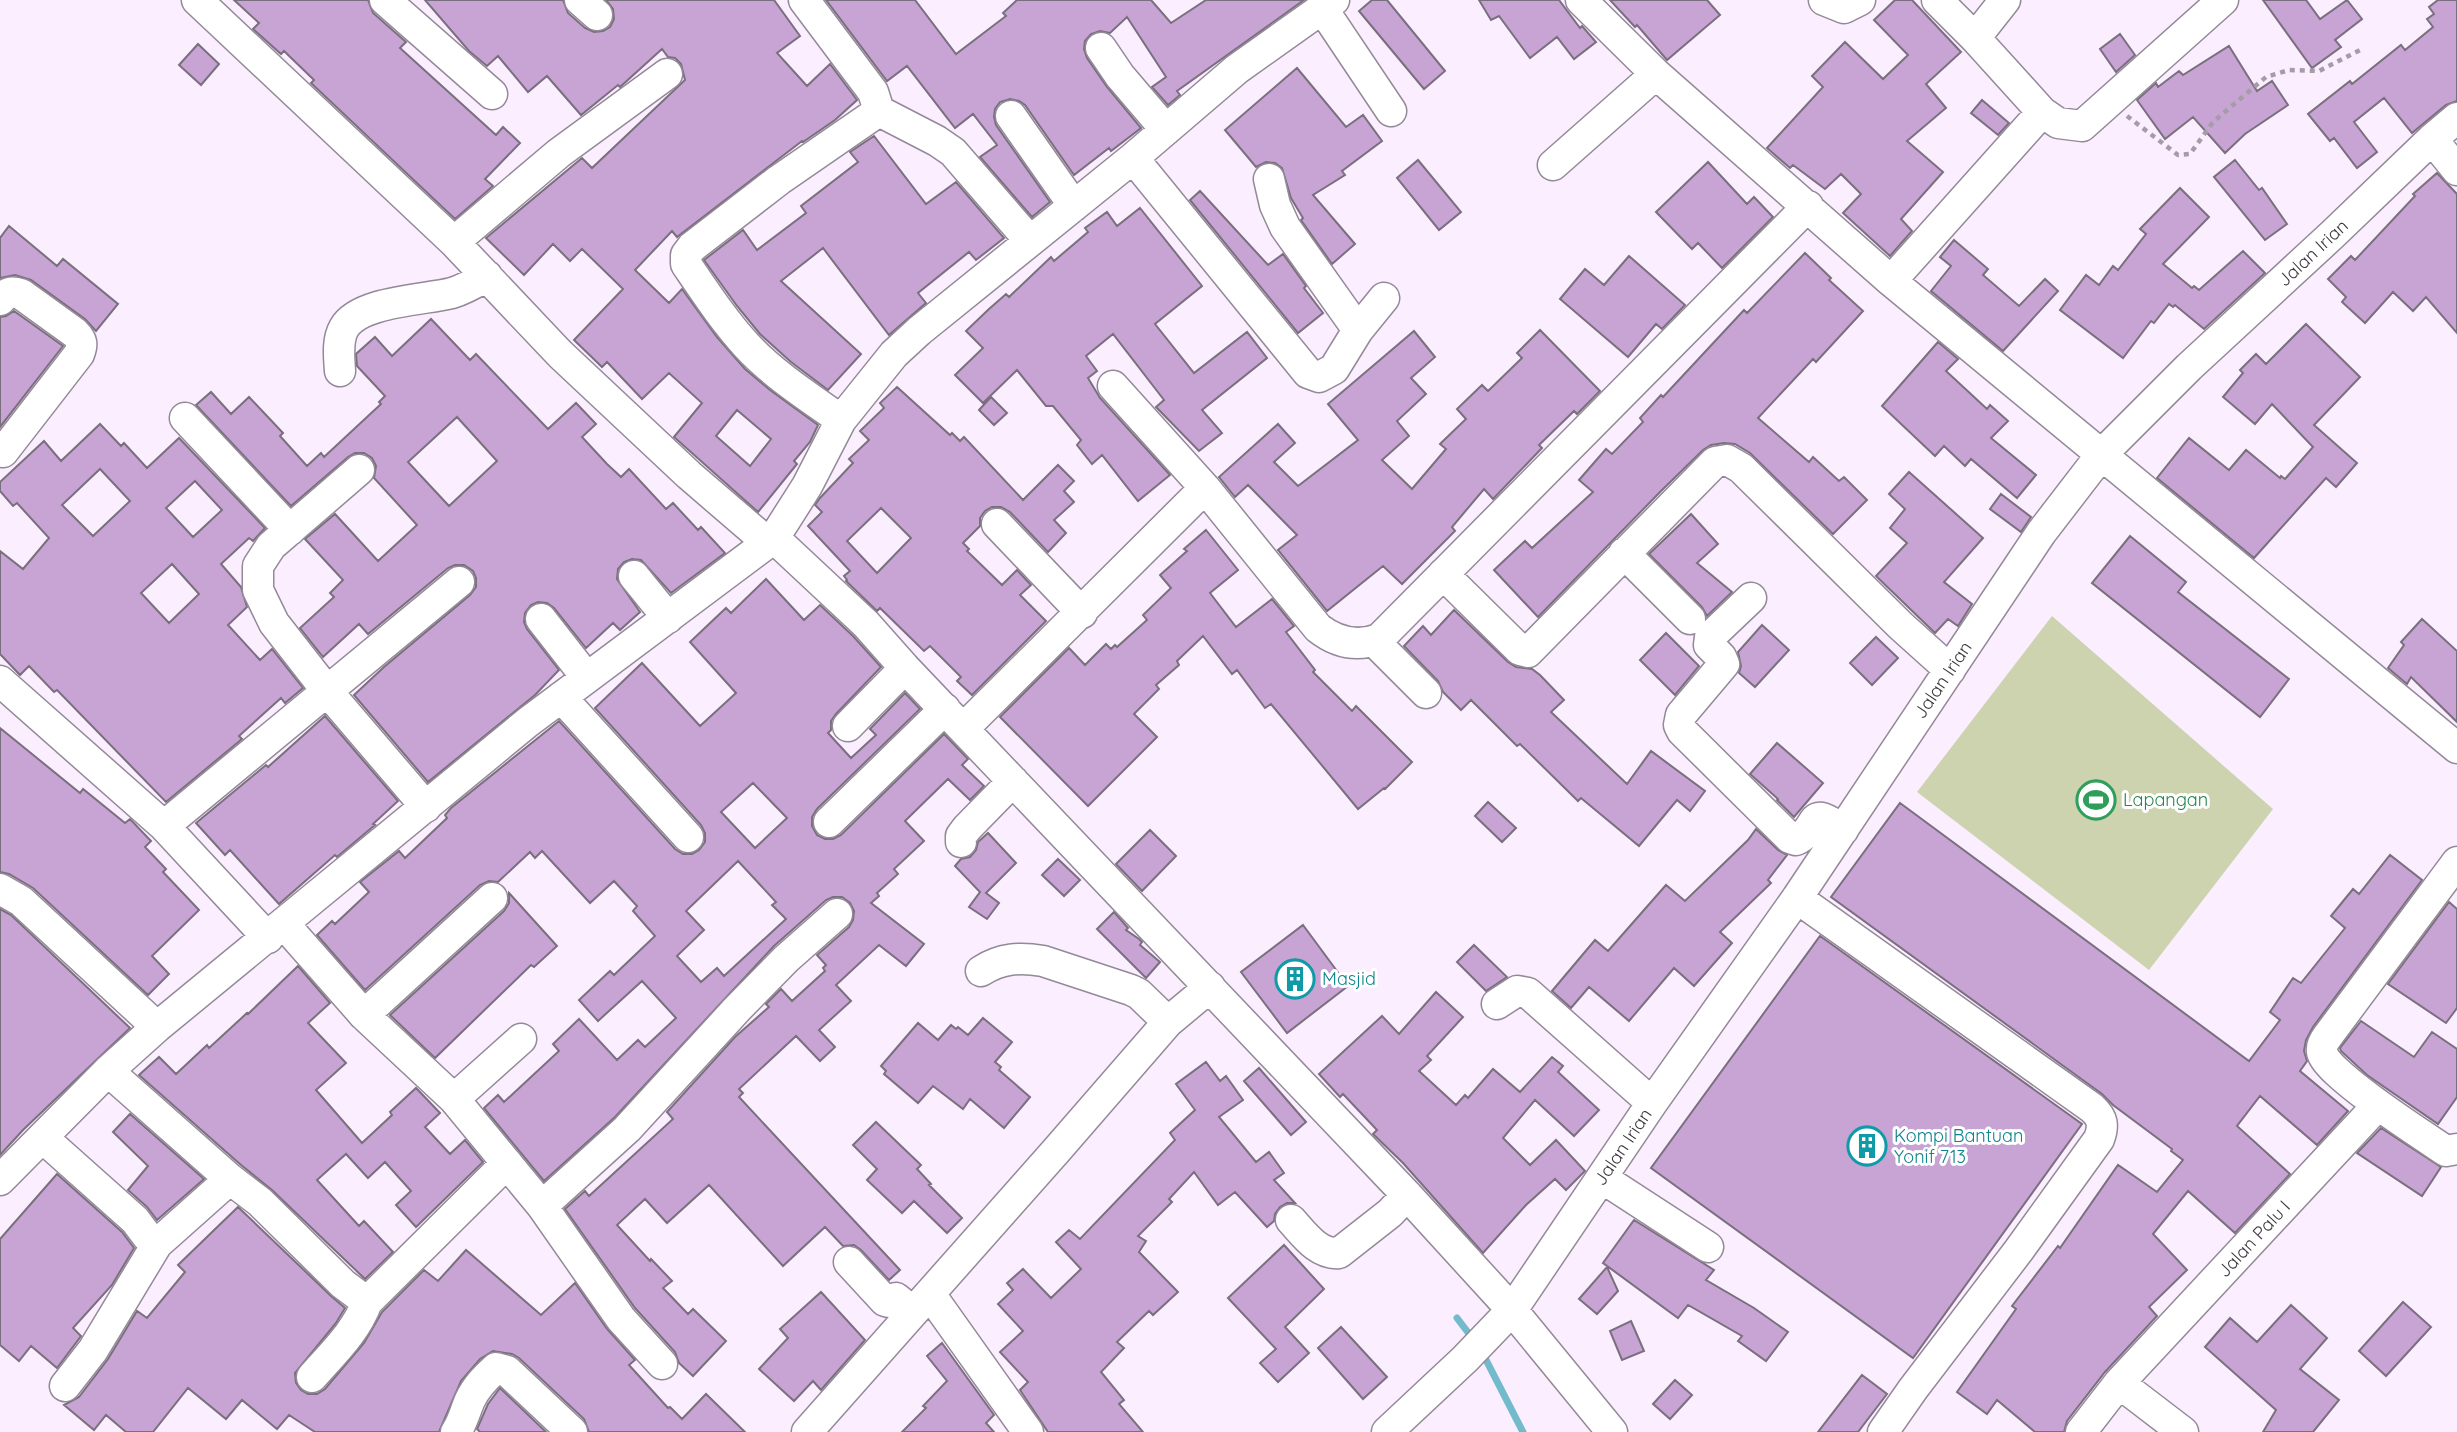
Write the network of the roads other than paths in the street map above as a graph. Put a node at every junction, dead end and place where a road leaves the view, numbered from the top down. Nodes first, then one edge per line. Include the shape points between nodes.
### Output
1 (197, 0) edge
2 (385, 0) edge
3 (804, 0) edge
4 (1581, 0) edge
5 (1824, 0) edge
6 (1860, 0) edge
7 (1937, 0) edge
8 (2005, 0) edge
9 (2223, 0) edge
10 (1328, 4) edge
11 (1975, 38) junction
12 (1101, 48) dead end
13 (667, 74) dead end
14 (1656, 74) junction
15 (492, 94) dead end
16 (879, 111) junction
17 (1391, 111) dead end
18 (2042, 112) junction
19 (1011, 116) dead end
20 (2457, 118) edge
21 (1166, 130) junction
22 (2432, 139) junction
23 (1133, 158) junction
24 (1553, 165) dead end
25 (2457, 170) edge
26 (1269, 180) dead end
27 (1074, 206) junction
28 (1808, 206) junction
29 (1030, 241) junction
30 (454, 242) junction
31 (486, 276) junction
32 (1891, 281) junction
33 (1384, 298) dead end
34 (0, 300) edge
35 (1358, 330) junction
36 (340, 371) dead end
37 (1113, 386) dead end
38 (184, 418) dead end
39 (841, 420) junction
40 (2101, 455) junction
41 (1, 457) edge
42 (359, 470) dead end
43 (1205, 488) junction
44 (997, 524) dead end
45 (289, 530) junction
46 (771, 540) junction
47 (1624, 553) junction
48 (1443, 574) junction
49 (634, 576) dead end
50 (459, 582) dead end
51 (1751, 598) dead end
52 (1082, 613) junction
53 (668, 618) junction
54 (541, 619) dead end
55 (1690, 620) dead end
56 (1374, 641) junction
57 (905, 668) junction
58 (1950, 670) junction
59 (587, 678) junction
60 (0, 681) edge
61 (327, 691) junction
62 (1426, 693) dead end
63 (561, 697) junction
64 (955, 719) junction
65 (848, 726) dead end
66 (2457, 748) edge
67 (1013, 781) junction
68 (426, 807) junction
69 (829, 822) dead end
70 (164, 826) junction
71 (1843, 830) junction
72 (688, 837) dead end
73 (961, 842) dead end
74 (2457, 862) edge
75 (0, 889) edge
76 (492, 898) dead end
77 (1797, 898) junction
78 (837, 914) dead end
79 (276, 931) junction
80 (981, 971) dead end
81 (1205, 992) junction
82 (1497, 1004) dead end
83 (364, 1015) junction
84 (1171, 1019) junction
85 (158, 1027) junction
86 (521, 1039) dead end
87 (108, 1072) junction
88 (454, 1099) junction
89 (1652, 1103) junction
90 (2378, 1105) junction
91 (43, 1138) junction
92 (2457, 1149) edge
93 (507, 1163) junction
94 (1602, 1178) junction
95 (230, 1179) junction
96 (0, 1180) edge
97 (1398, 1204) junction
98 (541, 1206) junction
99 (1291, 1220) dead end
100 (157, 1244) junction
101 (1708, 1247) dead end
102 (849, 1262) dead end
103 (367, 1303) junction
104 (922, 1303) junction
105 (1502, 1321) junction
106 (662, 1364) dead end
107 (312, 1377) dead end
108 (2119, 1384) junction
109 (65, 1386) dead end
110 (456, 1432) edge
111 (572, 1432) edge
112 (807, 1432) edge
113 (1028, 1432) edge
114 (1387, 1432) edge
115 (1612, 1432) edge
116 (1883, 1432) edge
117 (2081, 1432) edge
118 (2183, 1432) edge

1 - 30 street
2 - 15 street
3 - 16 street via 873,92
4 - 14 street
5 - 6 street via 1844,8
7 - 11 street
8 - 11 street
9 - 18 street via 2082,126 2058,123
10 - 17 street
10 - 21 street via 1237,69
11 - 18 street
12 - 21 street
13 - 30 street via 559,153
14 - 24 street
14 - 28 street
16 - 29 street via 953,152
16 - 39 street via 750,202 692,247 685,259 750,349
18 - 32 street
19 - 27 street
20 - 22 street, Jalan Irian
21 - 23 street
22 - 25 street
22 - 40 street, Jalan Irian
23 - 27 street
23 - 35 street via 1302,369 1319,377 1334,369
26 - 35 street via 1285,227
27 - 29 street
28 - 32 street
28 - 48 street
29 - 39 street via 894,354
30 - 31 street
31 - 36 street via 466,288 369,310 349,321 339,345
31 - 46 street via 569,363 689,475
32 - 40 street
33 - 35 street
34 - 41 street via 6,293 21,294 75,333 83,346
37 - 43 street
38 - 45 street
39 - 46 street via 802,494
40 - 58 street, Jalan Irian via 2041,533
40 - 66 street
42 - 45 street
43 - 52 street
43 - 56 street via 1318,628 1341,641
44 - 52 street
45 - 61 street via 258,566 258,590 274,623
46 - 53 street
46 - 57 street via 866,624
47 - 48 street via 1528,652 1520,650
47 - 55 street
47 - 58 street via 1715,462 1734,462
48 - 56 street
49 - 53 street
50 - 61 street
51 - 71 street via 1710,637 1709,645 1724,664 1681,715 1679,725 1790,838 1801,838 1819,817
52 - 64 street
53 - 59 street
54 - 59 street
56 - 62 street
57 - 64 street
57 - 65 street
58 - 71 street, Jalan Irian
59 - 63 street
60 - 70 street
61 - 68 street
61 - 70 street
63 - 68 street
63 - 72 street
64 - 67 street
64 - 69 street
67 - 73 street via 967,828
67 - 81 street
68 - 79 street
70 - 79 street
71 - 77 street, Jalan Irian
74 - 90 street via 2323,1044 2321,1053 2327,1064
75 - 85 street via 21,901
76 - 83 street
77 - 89 street, Jalan Irian
77 - 116 street via 2092,1108 2102,1123 2099,1139
78 - 98 street via 737,1009 627,1129
79 - 83 street
79 - 85 street
80 - 84 street via 1003,960 1043,961 1131,990
81 - 84 street
81 - 97 street
82 - 89 street via 1517,991 1528,993
83 - 88 street
84 - 104 street
85 - 87 street
86 - 88 street
87 - 91 street
87 - 95 street
88 - 93 street
89 - 94 street, Jalan Irian
90 - 92 street via 2446,1151
90 - 108 street, Jalan Palu I
91 - 96 street
91 - 100 street
93 - 98 street
93 - 103 street
94 - 101 street
94 - 105 street, Jalan Irian
95 - 100 street
95 - 103 street
97 - 99 street via 1339,1253 1321,1250
97 - 105 street
98 - 106 street via 621,1318
100 - 109 street via 93,1350
102 - 104 street via 885,1301 896,1298
103 - 107 street via 354,1330
104 - 112 street
104 - 113 street
105 - 114 street, Jalan Irian
105 - 115 street
108 - 117 street, Jalan Palu I
108 - 118 street
110 - 111 street via 479,1385 499,1368

